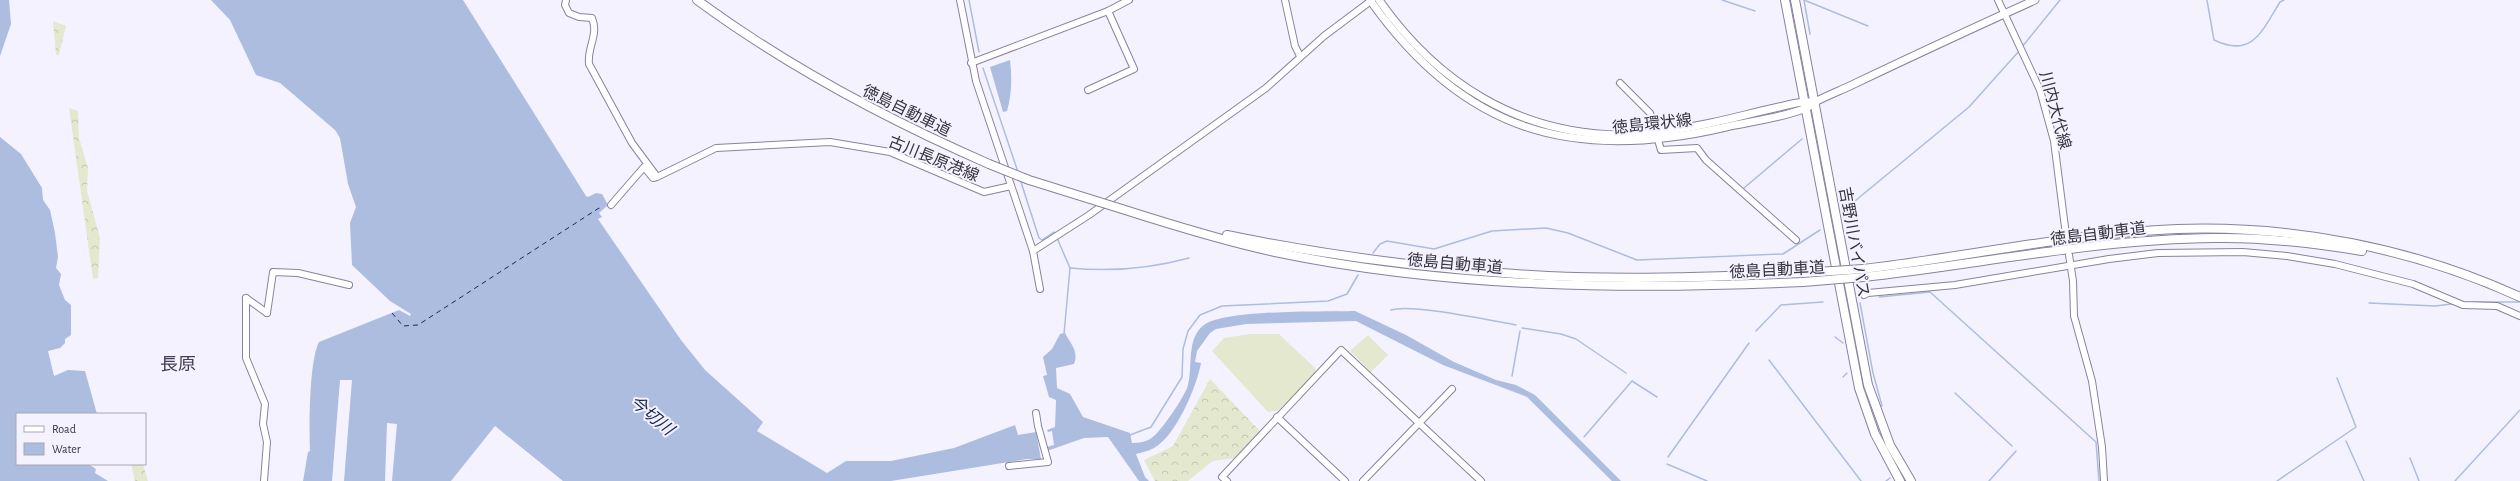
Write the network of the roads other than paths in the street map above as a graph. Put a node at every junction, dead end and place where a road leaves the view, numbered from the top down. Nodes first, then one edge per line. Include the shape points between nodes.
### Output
1 (566, 0) edge
2 (697, 0) edge
3 (960, 0) edge
4 (1129, 0) edge
5 (1285, 0) edge
6 (1371, 0) edge
7 (1379, 0) edge
8 (1785, 0) edge
9 (1795, 0) edge
10 (1998, 0) edge
11 (2035, 0) edge
12 (1108, 11) junction
13 (2004, 14) junction
14 (1300, 56) junction
15 (971, 63) junction
16 (1620, 83) dead end
17 (1088, 90) dead end
18 (1815, 102) junction
19 (1805, 105) junction
20 (1656, 136) junction
21 (657, 177) junction
22 (1011, 186) junction
23 (610, 205) dead end
24 (1122, 209) junction
25 (2066, 234) dead end
26 (1796, 240) dead end
27 (1033, 251) junction
28 (2069, 255) dead end
29 (2071, 265) junction
30 (1863, 273) junction
31 (349, 285) dead end
32 (1040, 289) dead end
33 (1864, 295) dead end
34 (2520, 298) edge
35 (2520, 316) edge
36 (1452, 389) dead end
37 (1036, 413) dead end
38 (1277, 417) junction
39 (1420, 425) junction
40 (1009, 466) dead end
41 (264, 481) edge
42 (1226, 481) edge
43 (1345, 481) edge
44 (1363, 481) edge
45 (1481, 481) edge
46 (1900, 481) edge
47 (1911, 481) edge
48 (2104, 481) edge

1 - 21 street via 565,5 569,13 592,18 595,34 588,53 589,64 632,143
2 - 24 highway, 徳島自動車道, bridge via 758,43 843,94 941,143 1036,182
3 - 15 street, 古川長原港線
4 - 12 street
5 - 14 street via 1295,46
6 - 14 street
6 - 20 main road, 徳島環状線 via 1404,43 1430,70 1485,108 1509,120 1534,130 1586,141 1621,143
7 - 20 main road, 徳島環状線 via 1404,32 1444,72 1512,114 1548,126 1600,134
8 - 19 highway, 吉野川バイパス
9 - 18 highway, 吉野川バイパス
10 - 13 street, 川内大代線
11 - 13 main road, 徳島環状線
12 - 15 street
12 - 17 street via 1134,69
13 - 18 main road, 徳島環状線
13 - 25 street, 川内大代線 via 2040,90 2054,141
14 - 27 street via 1266,88 1169,159
15 - 22 street, 古川長原港線
16 - 20 street via 1650,113
18 - 19 main road, 徳島環状線
18 - 47 highway, 吉野川バイパス via 1868,385 1890,445
19 - 20 main road, 徳島環状線 via 1709,131
19 - 46 highway, 吉野川バイパス via 1859,388 1875,434
20 - 26 street via 1662,151 1697,148 1706,160
21 - 22 street, 古川長原港線 via 716,148 830,142 890,152 984,192
21 - 23 street via 654,178 644,167
22 - 27 street
24 - 30 highway, 徳島自動車道, bridge via 1276,245 1421,266 1549,276 1633,278
24 - 30 highway, 徳島自動車道, bridge via 1176,227 1275,252 1404,273 1549,284 1634,286 1803,282
27 - 32 street
28 - 29 street
29 - 33 street via 1955,285
29 - 35 street via 2163,253 2264,254 2323,262 2378,275 2413,284 2463,305 2497,306
29 - 48 street via 2074,316 2092,381 2102,447
30 - 34 highway, 徳島自動車道 via 2107,245 2216,238 2302,242 2377,253 2469,276
31 - 41 street via 298,273 273,272 267,313 246,298 246,358 265,404 263,424 268,442
36 - 39 street
37 - 40 street via 1048,462
38 - 39 street via 1341,350
38 - 42 street via 1222,477
38 - 43 street
39 - 44 street
39 - 45 street

